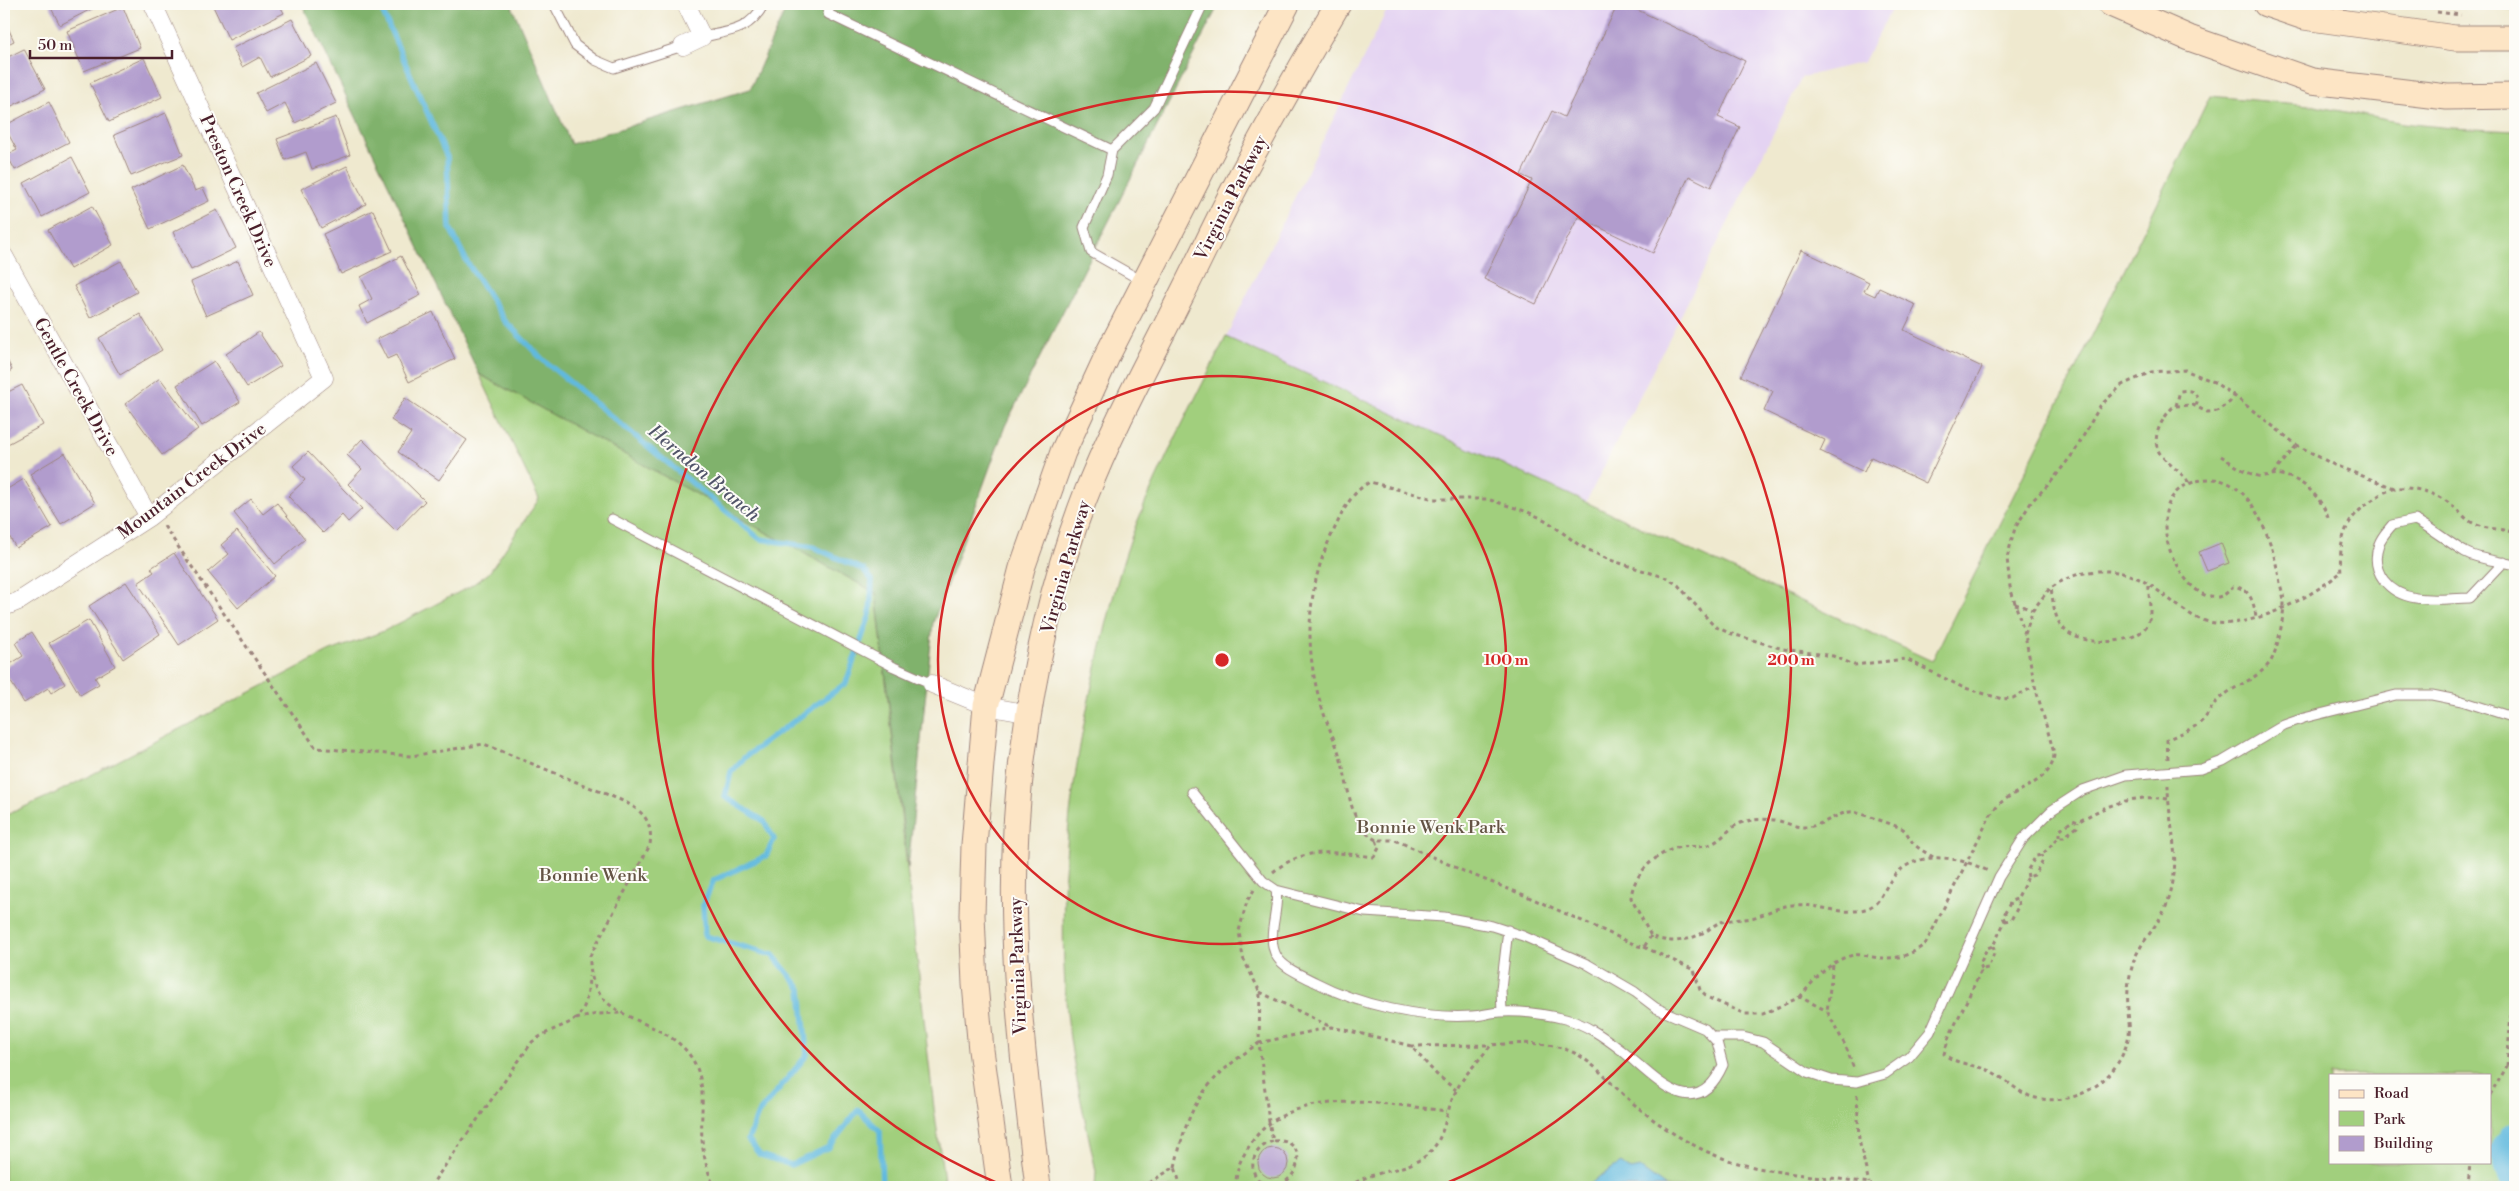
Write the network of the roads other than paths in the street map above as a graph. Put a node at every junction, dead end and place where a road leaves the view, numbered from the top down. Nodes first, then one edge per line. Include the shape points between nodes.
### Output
1 (153, 4) edge
2 (554, 4) edge
3 (686, 4) edge
4 (764, 4) edge
5 (830, 4) edge
6 (1204, 4) edge
7 (1287, 4) edge
8 (1338, 4) edge
9 (2111, 4) edge
10 (2266, 4) edge
11 (702, 37) junction
12 (2515, 38) edge
13 (683, 46) joint
14 (2515, 96) edge
15 (1112, 150) junction
16 (4, 256) edge
17 (1144, 282) junction
18 (1179, 300) junction
19 (324, 378) joint
20 (152, 515) junction
21 (612, 519) dead end
22 (2504, 562) junction
23 (2515, 565) edge
24 (4, 607) edge
25 (932, 684) joint
26 (986, 706) junction
27 (1030, 714) junction
28 (2515, 718) edge
29 (1192, 792) dead end
30 (1276, 890) junction
31 (1508, 930) junction
32 (1502, 1012) junction
33 (1714, 1037) junction
34 (1000, 1187) edge
35 (1038, 1187) edge

1 - 19 street, Preston Creek Drive
2 - 13 lane via 575,45 595,60 614,68
3 - 11 street
4 - 11 lane via 757,17 740,30
5 - 15 lane via 828,14
6 - 15 lane via 1154,108
7 - 17 main road
8 - 18 main road, Virginia Parkway via 1241,175
9 - 14 main road via 2189,38 2312,81 2447,97
10 - 12 main road via 2304,17 2454,38
11 - 13 street
15 - 17 lane via 1107,175 1084,226 1091,252
16 - 20 street, Gentle Creek Drive
17 - 18 main road
17 - 26 main road via 1086,402 1048,492 1022,568
18 - 27 main road, Virginia Parkway via 1138,377 1085,497 1057,586
19 - 20 street, Mountain Creek Drive
20 - 24 street, Mountain Creek Drive via 19,601
21 - 25 lane via 821,630
22 - 22 lane via 2467,553 2415,520 2392,525 2379,543 2376,568 2384,582 2396,592 2416,598 2470,598
22 - 23 lane
25 - 26 street
26 - 27 street
26 - 34 main road via 972,915 981,1050
27 - 35 main road, Virginia Parkway via 1018,814 1014,881 1015,957 1020,1037
28 - 33 lane via 2432,695 2396,695 2284,725 2216,764 2201,769 2126,775 2075,795 2052,810 2023,839 1999,877 1930,1032 1909,1057 1886,1074 1857,1082 1831,1080 1807,1072 1763,1042 1743,1037
29 - 30 lane via 1263,881
30 - 31 lane via 1364,912 1444,917
30 - 32 lane via 1278,901 1273,936 1277,956 1306,978 1343,995 1416,1013 1472,1016
31 - 32 lane via 1501,989
31 - 33 lane via 1587,964 1636,992 1656,1008 1695,1023
32 - 33 lane via 1543,1014 1576,1022 1608,1040 1679,1094 1704,1092 1718,1076 1723,1065 1721,1049

